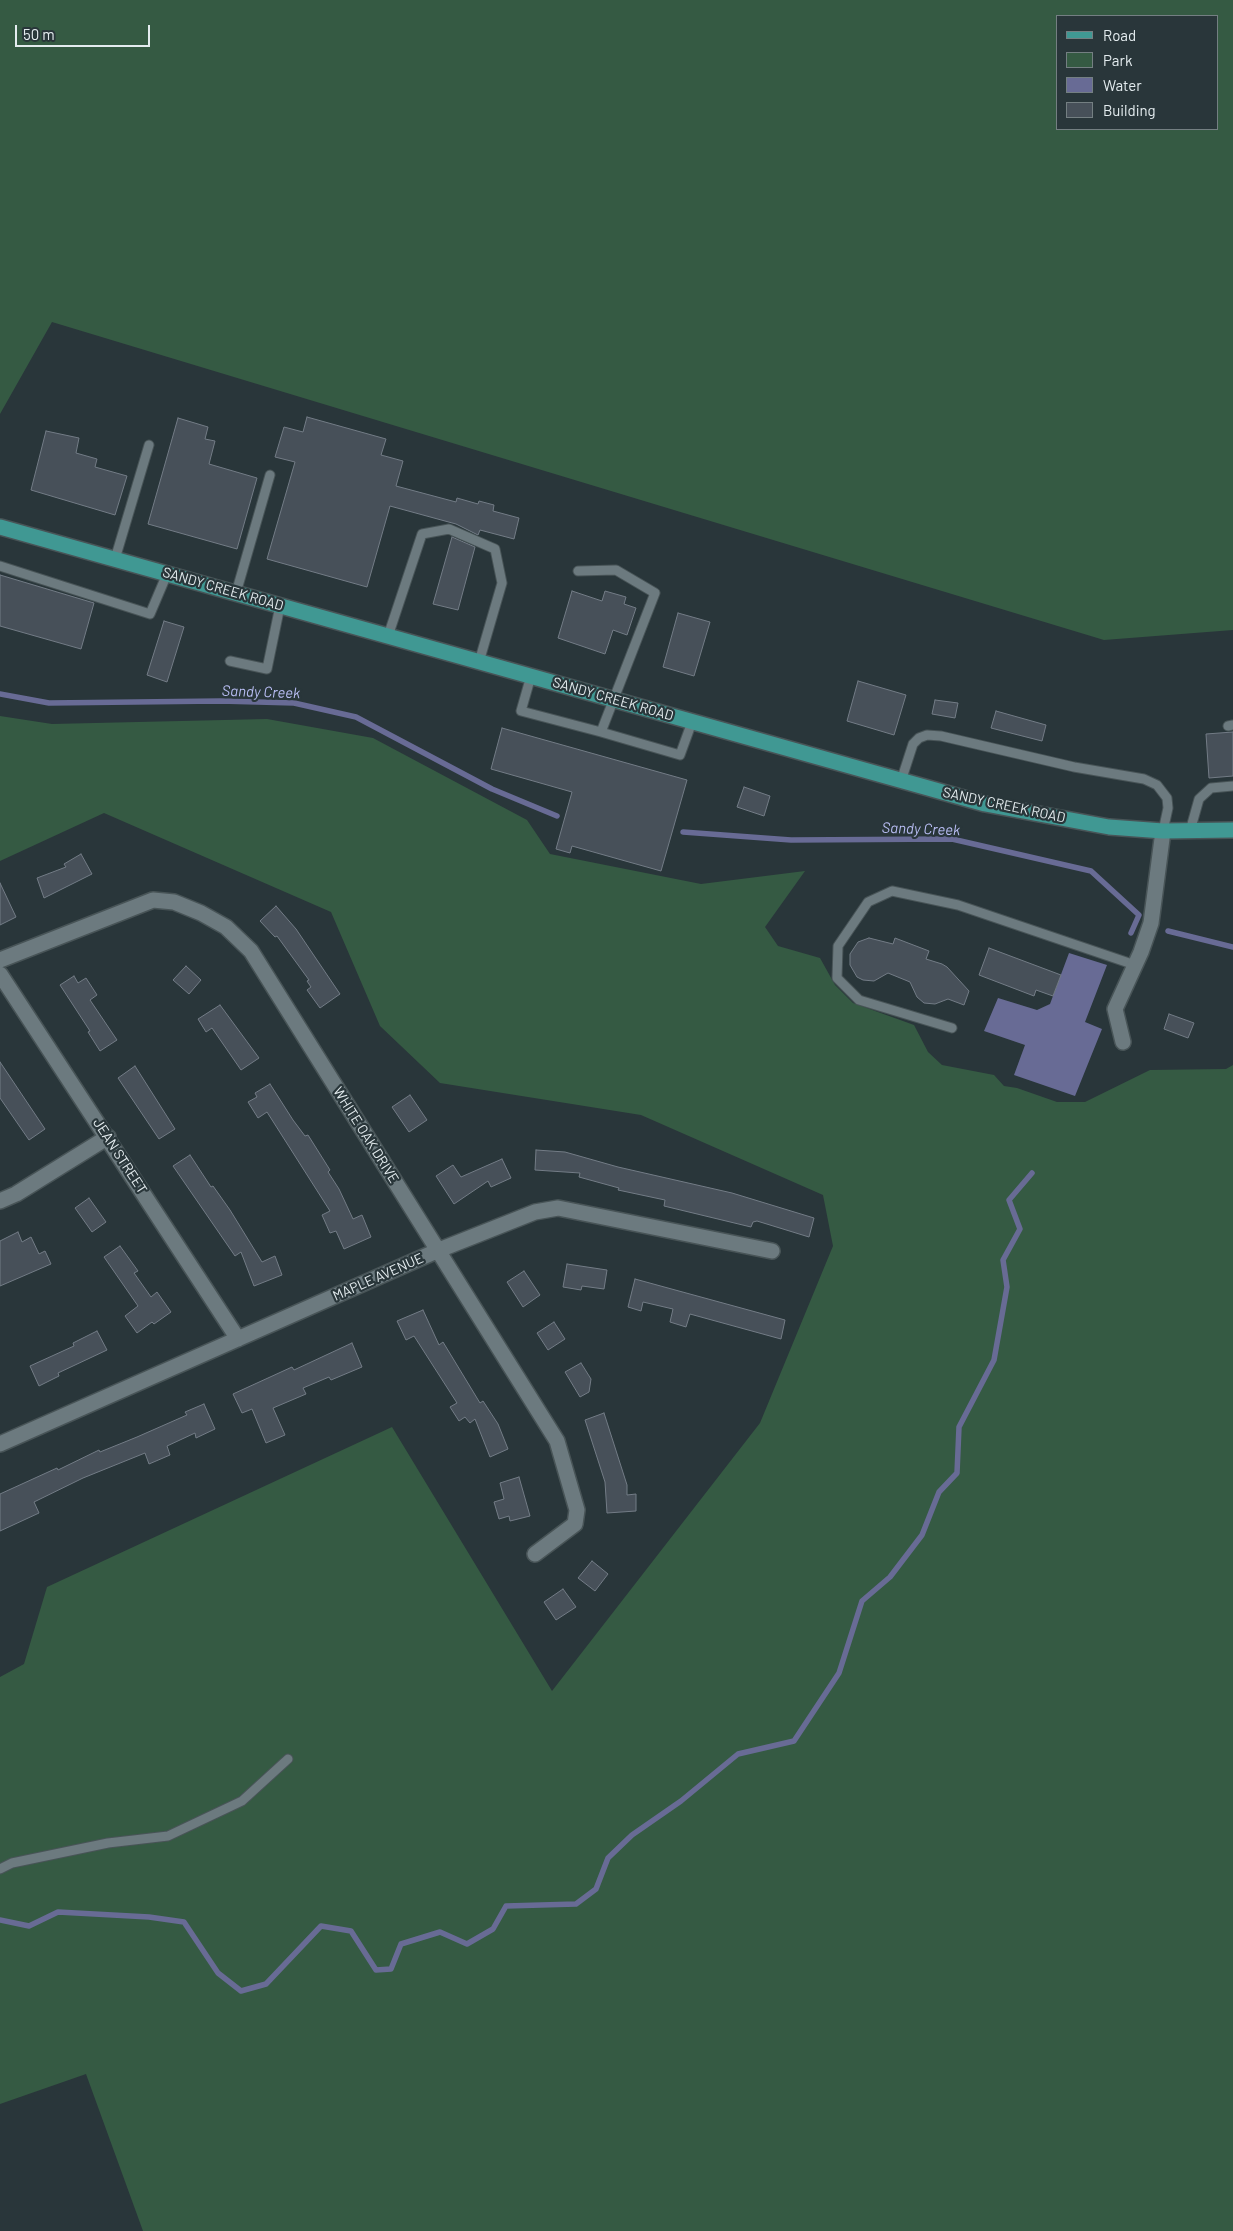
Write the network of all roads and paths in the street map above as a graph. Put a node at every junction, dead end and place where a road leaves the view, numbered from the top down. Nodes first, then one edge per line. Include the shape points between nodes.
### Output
1 (149, 445) dead end
2 (270, 475) dead end
3 (0, 527) edge
4 (115, 559) junction
5 (0, 566) edge
6 (578, 571) dead end
7 (167, 574) junction
8 (236, 593) junction
9 (280, 606) junction
10 (388, 636) junction
11 (230, 661) dead end
12 (479, 662) junction
13 (531, 676) junction
14 (612, 699) junction
15 (692, 722) junction
16 (601, 732) junction
17 (902, 781) junction
18 (1233, 786) edge
19 (1190, 830) junction
20 (1233, 830) edge
21 (1164, 831) junction
22 (0, 960) edge
23 (1135, 965) junction
24 (0, 974) edge
25 (952, 1028) dead end
26 (1123, 1042) dead end
27 (108, 1137) junction
28 (0, 1201) edge
29 (438, 1250) junction
30 (772, 1251) dead end
31 (238, 1338) junction
32 (0, 1444) edge
33 (535, 1554) dead end
34 (288, 1759) dead end
35 (0, 1869) edge

1 - 4 lane
2 - 8 lane
3 - 4 main road, SANDY CREEK ROAD
4 - 7 main road, SANDY CREEK ROAD
5 - 7 lane via 150,614
6 - 14 lane via 616,570 656,593
7 - 8 main road, SANDY CREEK ROAD
8 - 9 main road, SANDY CREEK ROAD
9 - 10 main road, SANDY CREEK ROAD
9 - 11 lane via 267,669
10 - 12 main road, SANDY CREEK ROAD
10 - 12 lane via 422,534 449,529 495,549 502,583
12 - 13 main road, SANDY CREEK ROAD
13 - 14 main road, SANDY CREEK ROAD
13 - 16 lane via 521,711
14 - 15 main road, SANDY CREEK ROAD
14 - 16 lane
15 - 16 lane via 680,754
15 - 17 main road, SANDY CREEK ROAD
17 - 21 main road, SANDY CREEK ROAD via 985,804 1110,827
17 - 21 lane via 913,744 927,735 941,736 1074,768 1144,779 1157,785 1167,798
18 - 19 lane via 1211,788 1199,799
19 - 20 main road, SANDY CREEK ROAD
19 - 21 main road, SANDY CREEK ROAD
21 - 23 street via 1151,923
22 - 29 street, WHITE OAK DRIVE via 153,900 174,902 201,912 226,927 251,951
23 - 25 lane via 958,905 892,891 868,902 838,946 837,978 859,1000
23 - 26 street via 1115,1009
24 - 27 street, JEAN STREET
27 - 28 street
27 - 31 street, JEAN STREET
29 - 30 street, MAPLE AVENUE via 535,1212 558,1208
29 - 31 street, MAPLE AVENUE
29 - 33 street, WHITE OAK DRIVE via 557,1441 577,1510 575,1524
31 - 32 street, MAPLE AVENUE
34 - 35 lane via 242,1801 168,1836 108,1843 12,1863

